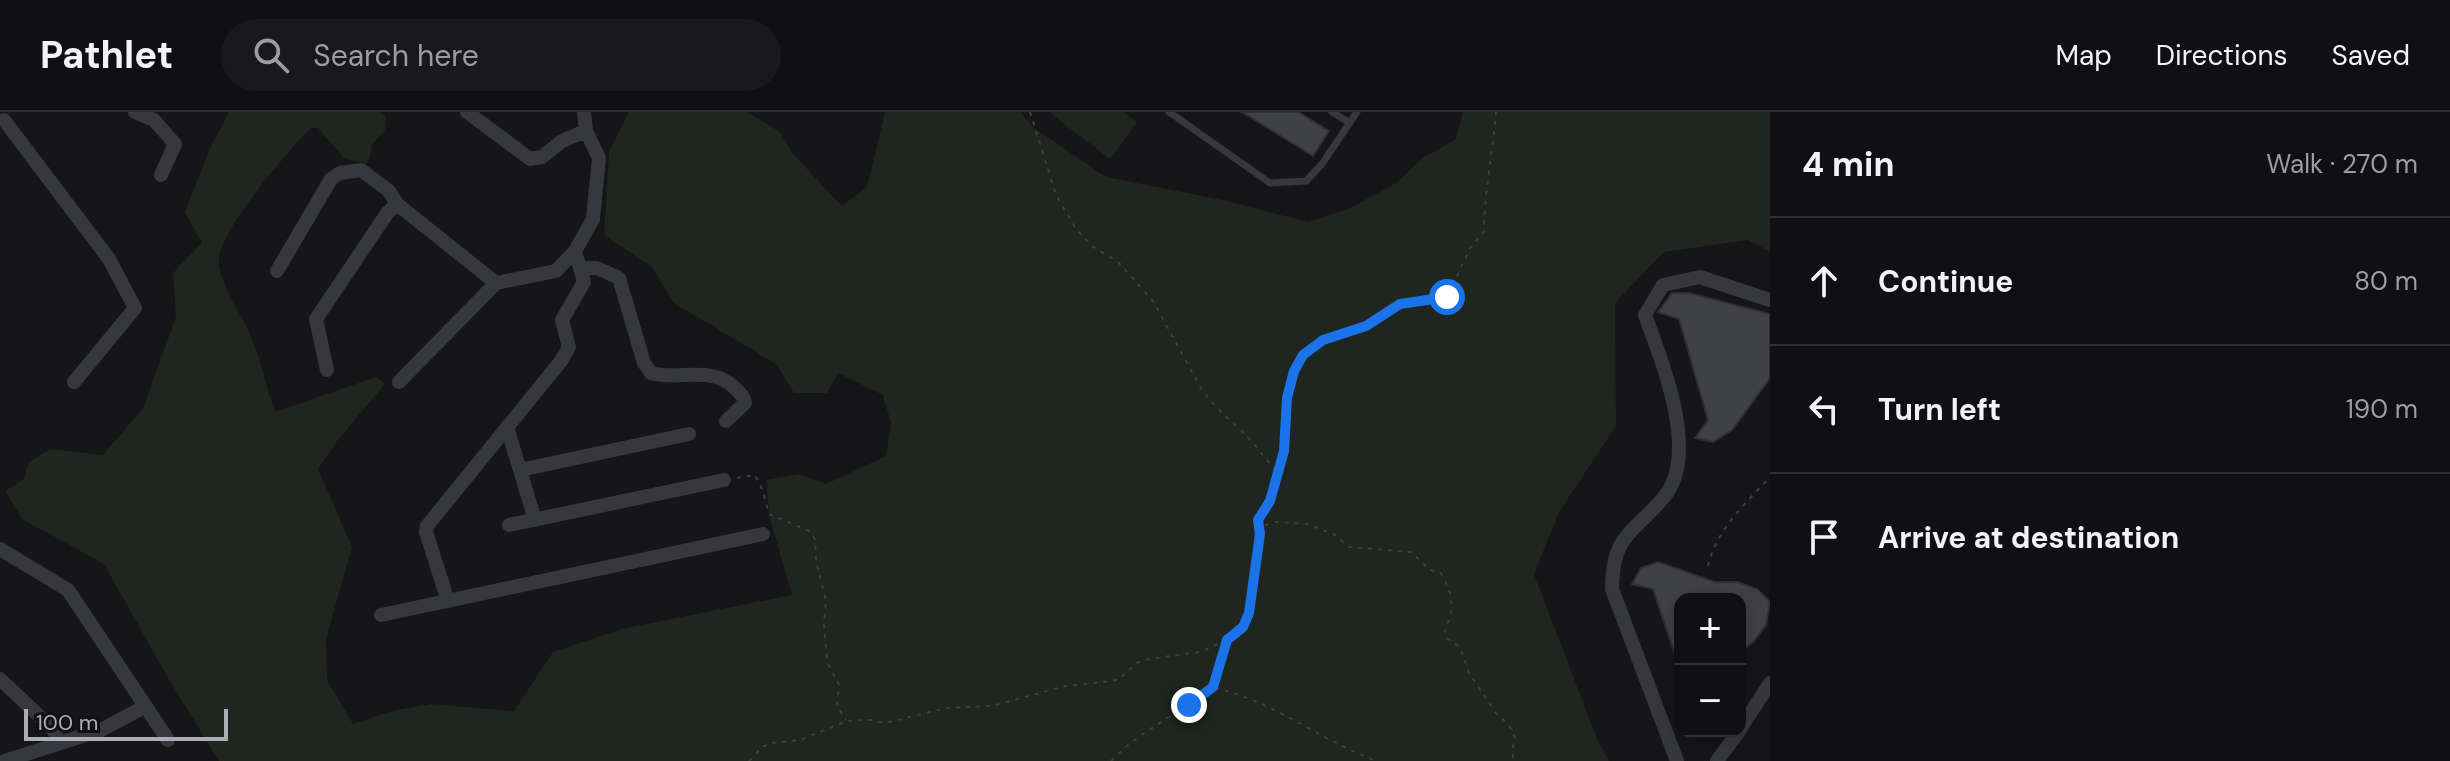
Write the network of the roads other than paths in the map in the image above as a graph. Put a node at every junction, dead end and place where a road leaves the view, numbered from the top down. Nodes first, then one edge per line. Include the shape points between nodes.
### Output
1 (135, 112) edge
2 (467, 112) edge
3 (584, 112) edge
4 (1169, 112) edge
5 (1332, 112) edge
6 (1357, 112) edge
7 (5, 118) edge
8 (1350, 123) junction
9 (586, 131) junction
10 (161, 175) dead end
11 (397, 204) junction
12 (575, 251) junction
13 (580, 268) junction
14 (277, 271) dead end
15 (496, 283) junction
16 (1770, 300) edge
17 (327, 370) dead end
18 (74, 382) dead end
19 (399, 382) dead end
20 (726, 421) dead end
21 (507, 427) junction
22 (689, 434) dead end
23 (520, 470) junction
24 (724, 480) road end
25 (535, 520) junction
26 (509, 525) dead end
27 (763, 534) dead end
28 (0, 549) edge
29 (448, 601) junction
30 (381, 615) dead end
31 (0, 679) edge
32 (1770, 684) edge
33 (146, 706) junction
34 (1746, 720) edge
35 (1734, 737) edge
36 (168, 740) dead end
37 (60, 743) junction
38 (5, 761) edge
39 (1677, 761) edge
40 (1717, 761) edge

1 - 10 street via 154,120 175,144
2 - 9 street via 530,159
3 - 9 street
4 - 8 lane via 1270,183 1306,181
5 - 8 lane
6 - 8 lane
7 - 18 street via 109,259 135,308
9 - 12 street via 599,158 593,219
11 - 14 street via 364,171 335,175
11 - 15 street
11 - 17 street via 316,319
12 - 13 street
12 - 15 street via 556,271
13 - 20 street via 597,268 619,278 651,373 711,375 744,396 745,403
13 - 21 street via 584,282 562,320 569,347
15 - 19 street
16 - 39 street via 1700,277 1663,285 1645,315 1669,385 1679,464 1666,495 1619,543 1612,589
21 - 23 street
21 - 29 street via 427,526
22 - 23 street
23 - 25 street
24 - 25 street
25 - 26 street
27 - 29 street
28 - 33 street via 68,590
29 - 30 street
31 - 37 street via 53,729
32 - 34 street
33 - 36 street
33 - 37 street via 101,730
35 - 40 street
37 - 38 street

